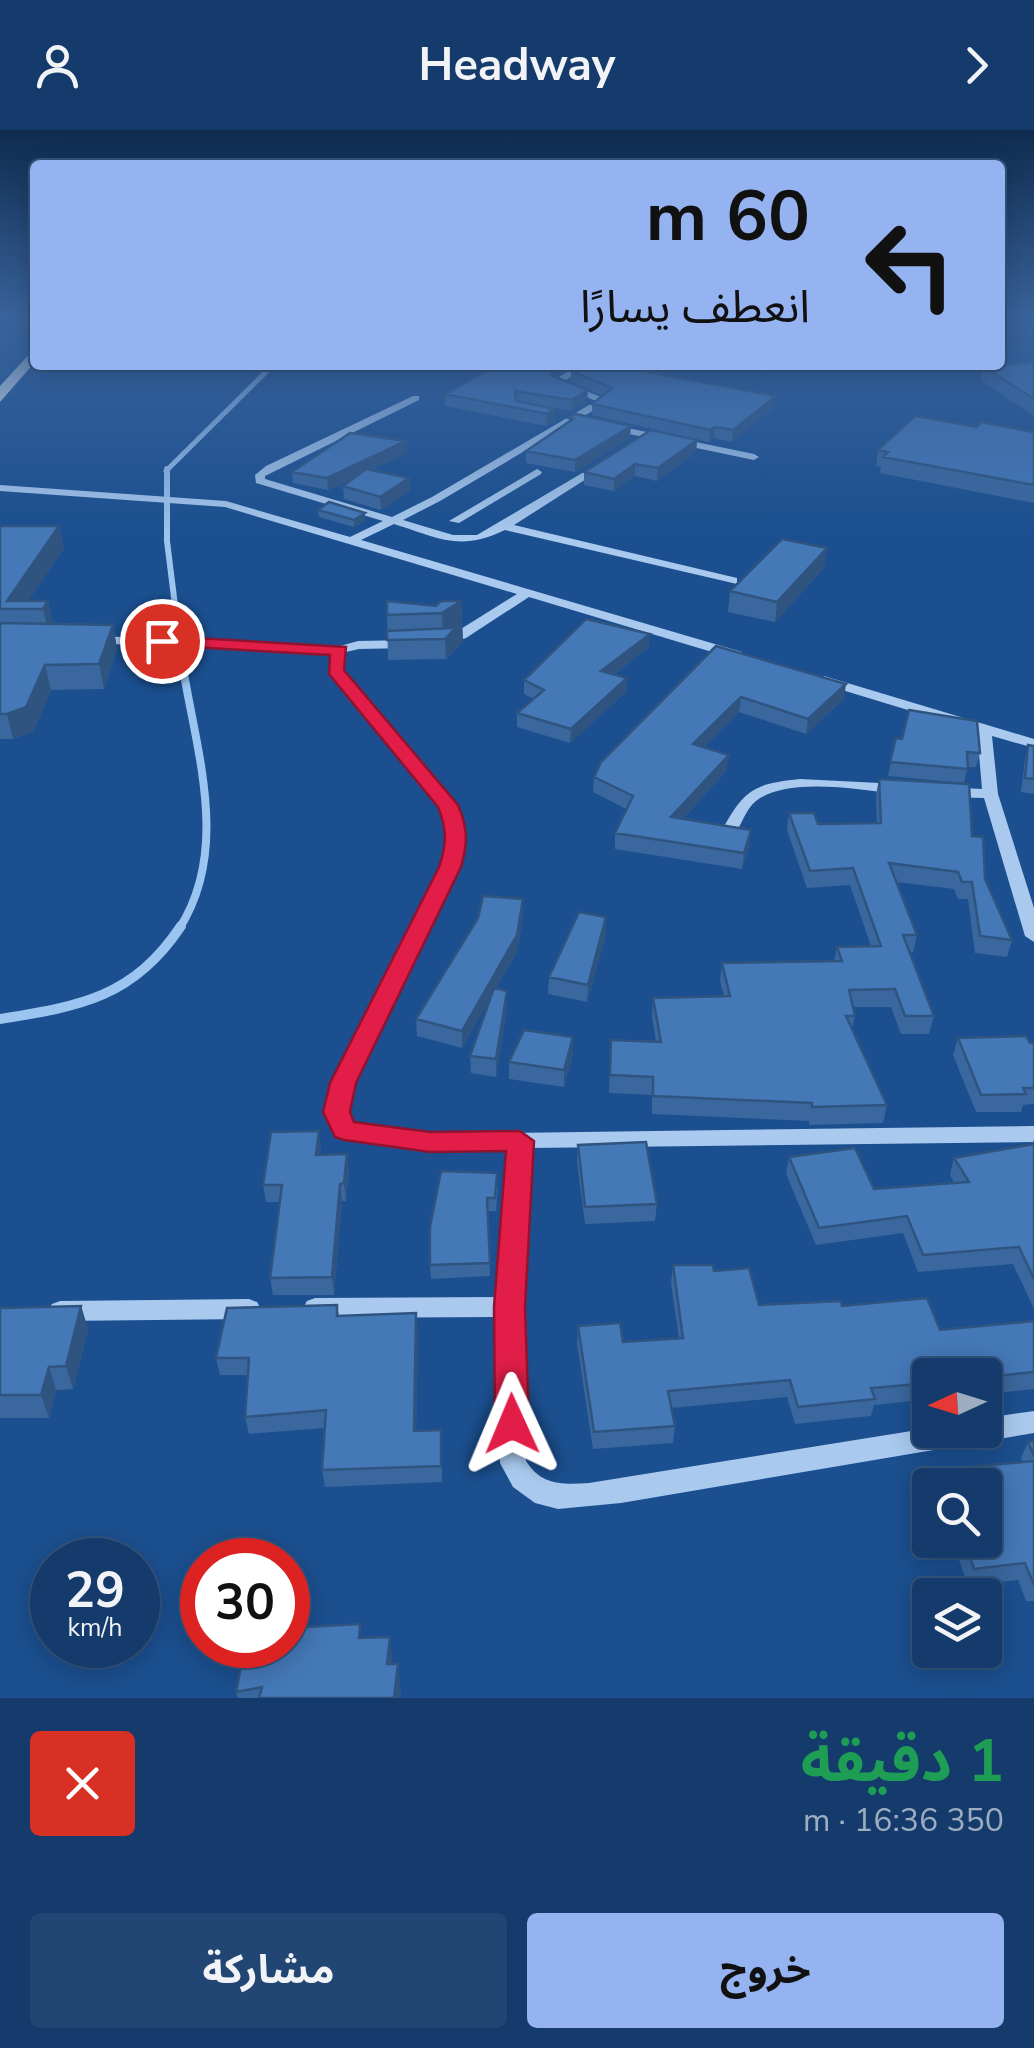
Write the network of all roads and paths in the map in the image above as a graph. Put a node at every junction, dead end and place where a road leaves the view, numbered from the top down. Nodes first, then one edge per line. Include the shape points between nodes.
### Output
1 (582, 390) edge
2 (416, 398) dead end
3 (555, 415) edge
4 (573, 419) junction
5 (648, 435) junction
6 (632, 445) edge
7 (616, 456) edge
8 (754, 457) dead end
9 (538, 472) edge
10 (458, 486) junction
11 (2, 492) edge
12 (495, 496) junction
13 (536, 506) junction
14 (391, 521) junction
15 (454, 521) dead end
16 (504, 526) junction
17 (351, 541) junction
18 (733, 581) edge
19 (527, 593) junction
20 (87, 640) edge
21 (340, 650) junction
22 (756, 660) edge
23 (813, 677) edge
24 (984, 728) junction
25 (1034, 744) edge
26 (912, 790) edge
27 (931, 791) edge
28 (990, 794) junction
29 (729, 832) edge
30 (1034, 936) edge
31 (1034, 1134) edge
32 (520, 1141) junction
33 (510, 1307) junction
34 (39, 1311) edge
35 (1034, 1422) edge
36 (1002, 1427) edge
37 (912, 1442) edge

1 - 4 street via 604,399
2 - 14 street via 260,474 266,486
3 - 4 street
4 - 5 street
4 - 10 street
5 - 6 street
5 - 8 street
7 - 13 street
9 - 12 street
10 - 12 street
10 - 14 street
11 - 17 street via 178,497 226,504
12 - 13 street
12 - 15 street
13 - 16 street
14 - 16 street via 466,539
14 - 17 street
16 - 18 street
17 - 19 street
19 - 21 street via 447,641
19 - 22 street
20 - 21 street
21 - 32 street via 335,670 448,805 457,846 343,1083 336,1112 344,1130 379,1136
23 - 24 street
24 - 25 street
24 - 28 street
26 - 29 street via 774,786 749,798
27 - 28 street
28 - 30 street
31 - 32 street
32 - 33 street
33 - 34 street
33 - 37 street via 513,1463 535,1493 621,1491
35 - 36 street

